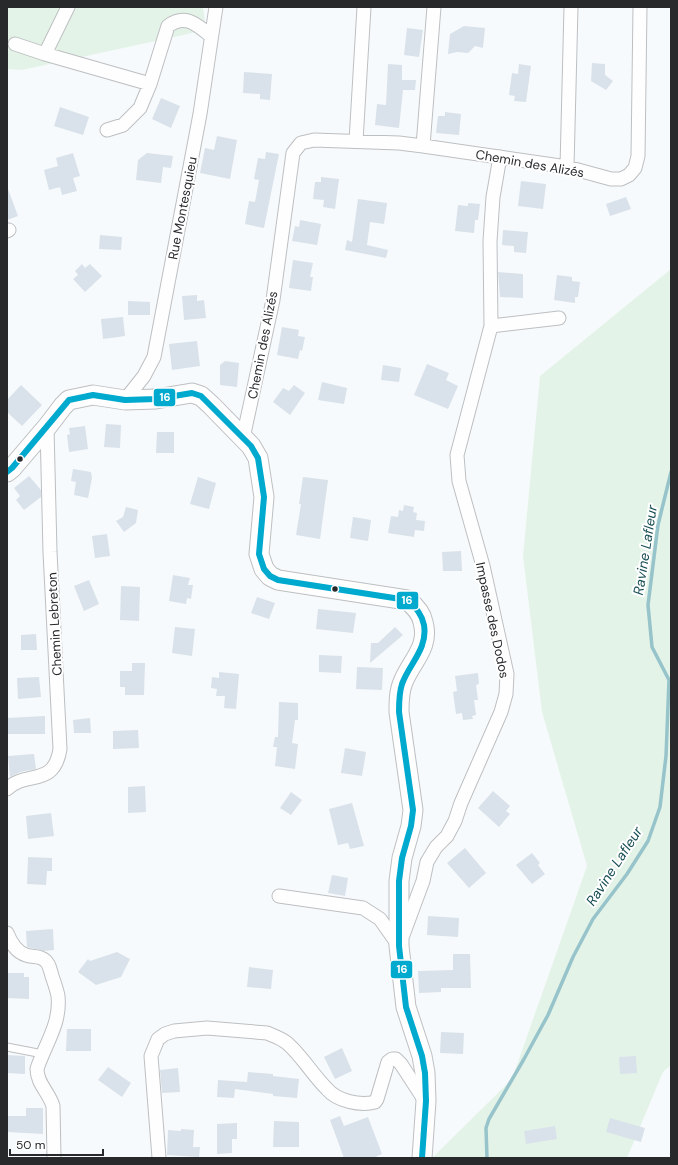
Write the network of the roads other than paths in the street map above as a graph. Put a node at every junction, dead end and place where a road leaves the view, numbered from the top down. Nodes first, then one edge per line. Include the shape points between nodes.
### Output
1 (68, 7) edge
2 (216, 7) edge
3 (364, 7) edge
4 (434, 7) edge
5 (571, 7) edge
6 (640, 7) edge
7 (211, 36) junction
8 (15, 44) dead end
9 (45, 54) junction
10 (150, 84) junction
11 (107, 130) dead end
12 (356, 141) junction
13 (423, 146) junction
14 (500, 157) junction
15 (567, 167) junction
16 (559, 318) dead end
17 (491, 326) junction
18 (125, 400) junction
19 (47, 427) junction
20 (243, 438) junction
21 (9, 465) edge
22 (7, 789) edge
23 (279, 896) dead end
24 (7, 933) edge
25 (399, 946) junction
26 (7, 1047) edge
27 (43, 1054) junction
28 (426, 1101) junction
29 (54, 1158) edge
30 (159, 1158) edge
31 (422, 1158) edge

1 - 9 street
2 - 7 street, Rue Montesquieu
3 - 12 street
4 - 13 street
5 - 15 street
6 - 15 street, Chemin des Alizés via 638,156 635,168 621,179 611,179
7 - 10 street via 187,20 179,20 168,26
7 - 18 street, Rue Montesquieu via 200,114 154,357 144,376
8 - 9 street
9 - 10 street
10 - 11 street via 140,108 128,121
12 - 13 street, Chemin des Alizés
12 - 20 street, Chemin des Alizés via 314,140 301,143 292,153 272,300
13 - 14 street, Chemin des Alizés
14 - 15 street, Chemin des Alizés
14 - 17 street, Impasse des Dodos via 492,204
16 - 17 street
17 - 25 street, Impasse des Dodos via 457,455 459,482 483,566 507,674 506,694 501,712 455,821 427,862
18 - 19 main road via 93,395 69,400
18 - 20 main road via 156,399 192,393 201,396
19 - 21 main road
19 - 22 street, Chemin Lebreton via 50,552 60,749 54,767 47,773 17,782
20 - 25 main road via 258,458 261,471 264,497 259,554 264,569 270,576 278,580 407,600 420,612 423,620 426,638 403,682 400,697 399,712 413,810 399,881
23 - 25 street via 363,908 380,919
24 - 27 street via 17,950 25,955 42,958 50,968 58,996 58,1014
25 - 28 main road via 406,1007 426,1073
26 - 27 lane
27 - 29 street via 37,1076 53,1106
28 - 30 street via 396,1059 388,1062 375,1102 352,1103 328,1091 301,1056 285,1041 267,1033 207,1028 174,1030 158,1039 151,1056
28 - 31 main road

